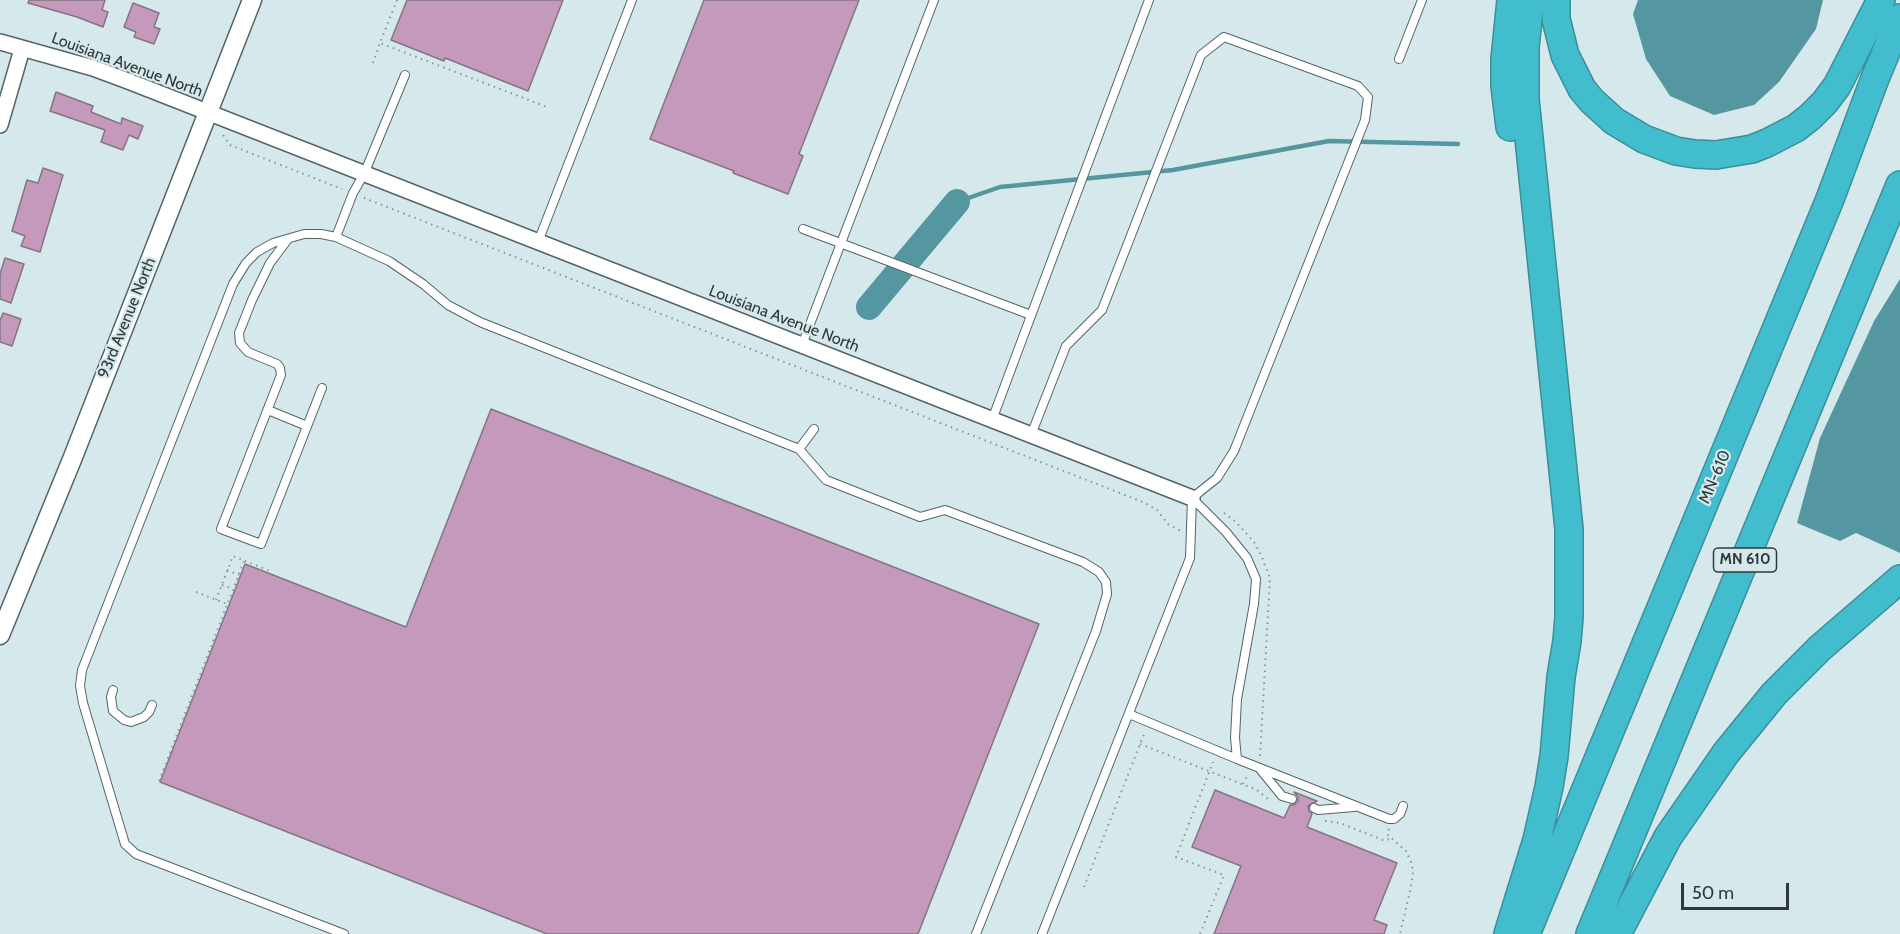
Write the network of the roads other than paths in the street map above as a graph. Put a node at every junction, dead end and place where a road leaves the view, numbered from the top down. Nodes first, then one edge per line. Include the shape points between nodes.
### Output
1 (252, 0) edge
2 (632, 0) edge
3 (934, 0) edge
4 (1149, 0) edge
5 (1422, 0) edge
6 (1511, 0) edge
7 (1530, 0) edge
8 (1556, 0) edge
9 (1881, 0) edge
10 (1900, 18) edge
11 (0, 42) edge
12 (22, 49) junction
13 (1399, 59) dead end
14 (405, 75) dead end
15 (208, 113) junction
16 (0, 126) edge
17 (364, 174) junction
18 (1900, 185) edge
19 (803, 229) dead end
20 (289, 237) junction
21 (336, 237) junction
22 (538, 242) junction
23 (840, 243) junction
24 (1031, 315) junction
25 (802, 345) junction
26 (322, 388) dead end
27 (268, 410) junction
28 (992, 420) junction
29 (307, 426) junction
30 (814, 429) dead end
31 (1031, 435) junction
32 (799, 449) junction
33 (1192, 498) junction
34 (1900, 579) edge
35 (0, 635) edge
36 (1561, 677) junction
37 (113, 690) dead end
38 (152, 705) dead end
39 (1129, 714) junction
40 (1237, 759) junction
41 (1257, 767) junction
42 (1292, 800) dead end
43 (1403, 806) dead end
44 (1356, 807) junction
45 (1314, 808) dead end
46 (344, 934) edge
47 (976, 934) edge
48 (1042, 934) edge
49 (1508, 934) edge
50 (1526, 934) edge
51 (1590, 934) edge
52 (1617, 934) edge

1 - 15 street, 93rd Avenue North
2 - 22 lane
3 - 23 lane
4 - 24 lane
5 - 13 lane
6 - 36 highway via 1505,86 1554,555
7 - 36 highway via 1525,99 1569,529 1568,641
8 - 9 highway via 1563,48 1573,73 1592,101 1614,121 1644,139 1676,151 1716,155 1767,143 1810,117 1838,86
10 - 50 highway, MN-610 via 1830,199
11 - 12 street, Louisiana Avenue North
12 - 15 street, Louisiana Avenue North via 93,68
12 - 16 street
14 - 17 lane
15 - 17 street, Louisiana Avenue North
15 - 35 street, 93rd Avenue North
17 - 21 lane
17 - 22 street, Louisiana Avenue North
18 - 51 highway, MN 610
19 - 23 lane
20 - 21 lane
20 - 27 lane via 270,263 239,333 240,343 248,352 280,368
20 - 46 lane via 256,252 233,284 82,670 80,686 125,844 136,854
21 - 32 lane via 389,261 472,318
22 - 25 street, Louisiana Avenue North
23 - 24 lane
23 - 25 lane
24 - 28 lane
25 - 28 street, Louisiana Avenue North
26 - 29 lane
27 - 29 lane
27 - 29 lane via 221,529 261,544
28 - 31 street, Louisiana Avenue North
30 - 32 lane
31 - 33 street, Louisiana Avenue North
31 - 33 lane via 1066,346 1102,310 1201,55 1224,37 1358,86 1368,97 1365,120 1234,451 1217,478
32 - 47 lane via 826,480 920,517 945,510 1083,562 1106,582 1107,594 1096,631
33 - 39 lane via 1190,558
33 - 40 lane via 1247,558 1256,579 1237,699
34 - 52 highway via 1774,694 1726,753 1668,837
36 - 49 highway via 1554,756 1544,809
37 - 38 lane via 111,704 124,720 144,717
39 - 40 lane
39 - 48 lane
40 - 41 lane
41 - 42 lane via 1282,796
41 - 44 lane
43 - 44 lane via 1394,819
44 - 45 lane

